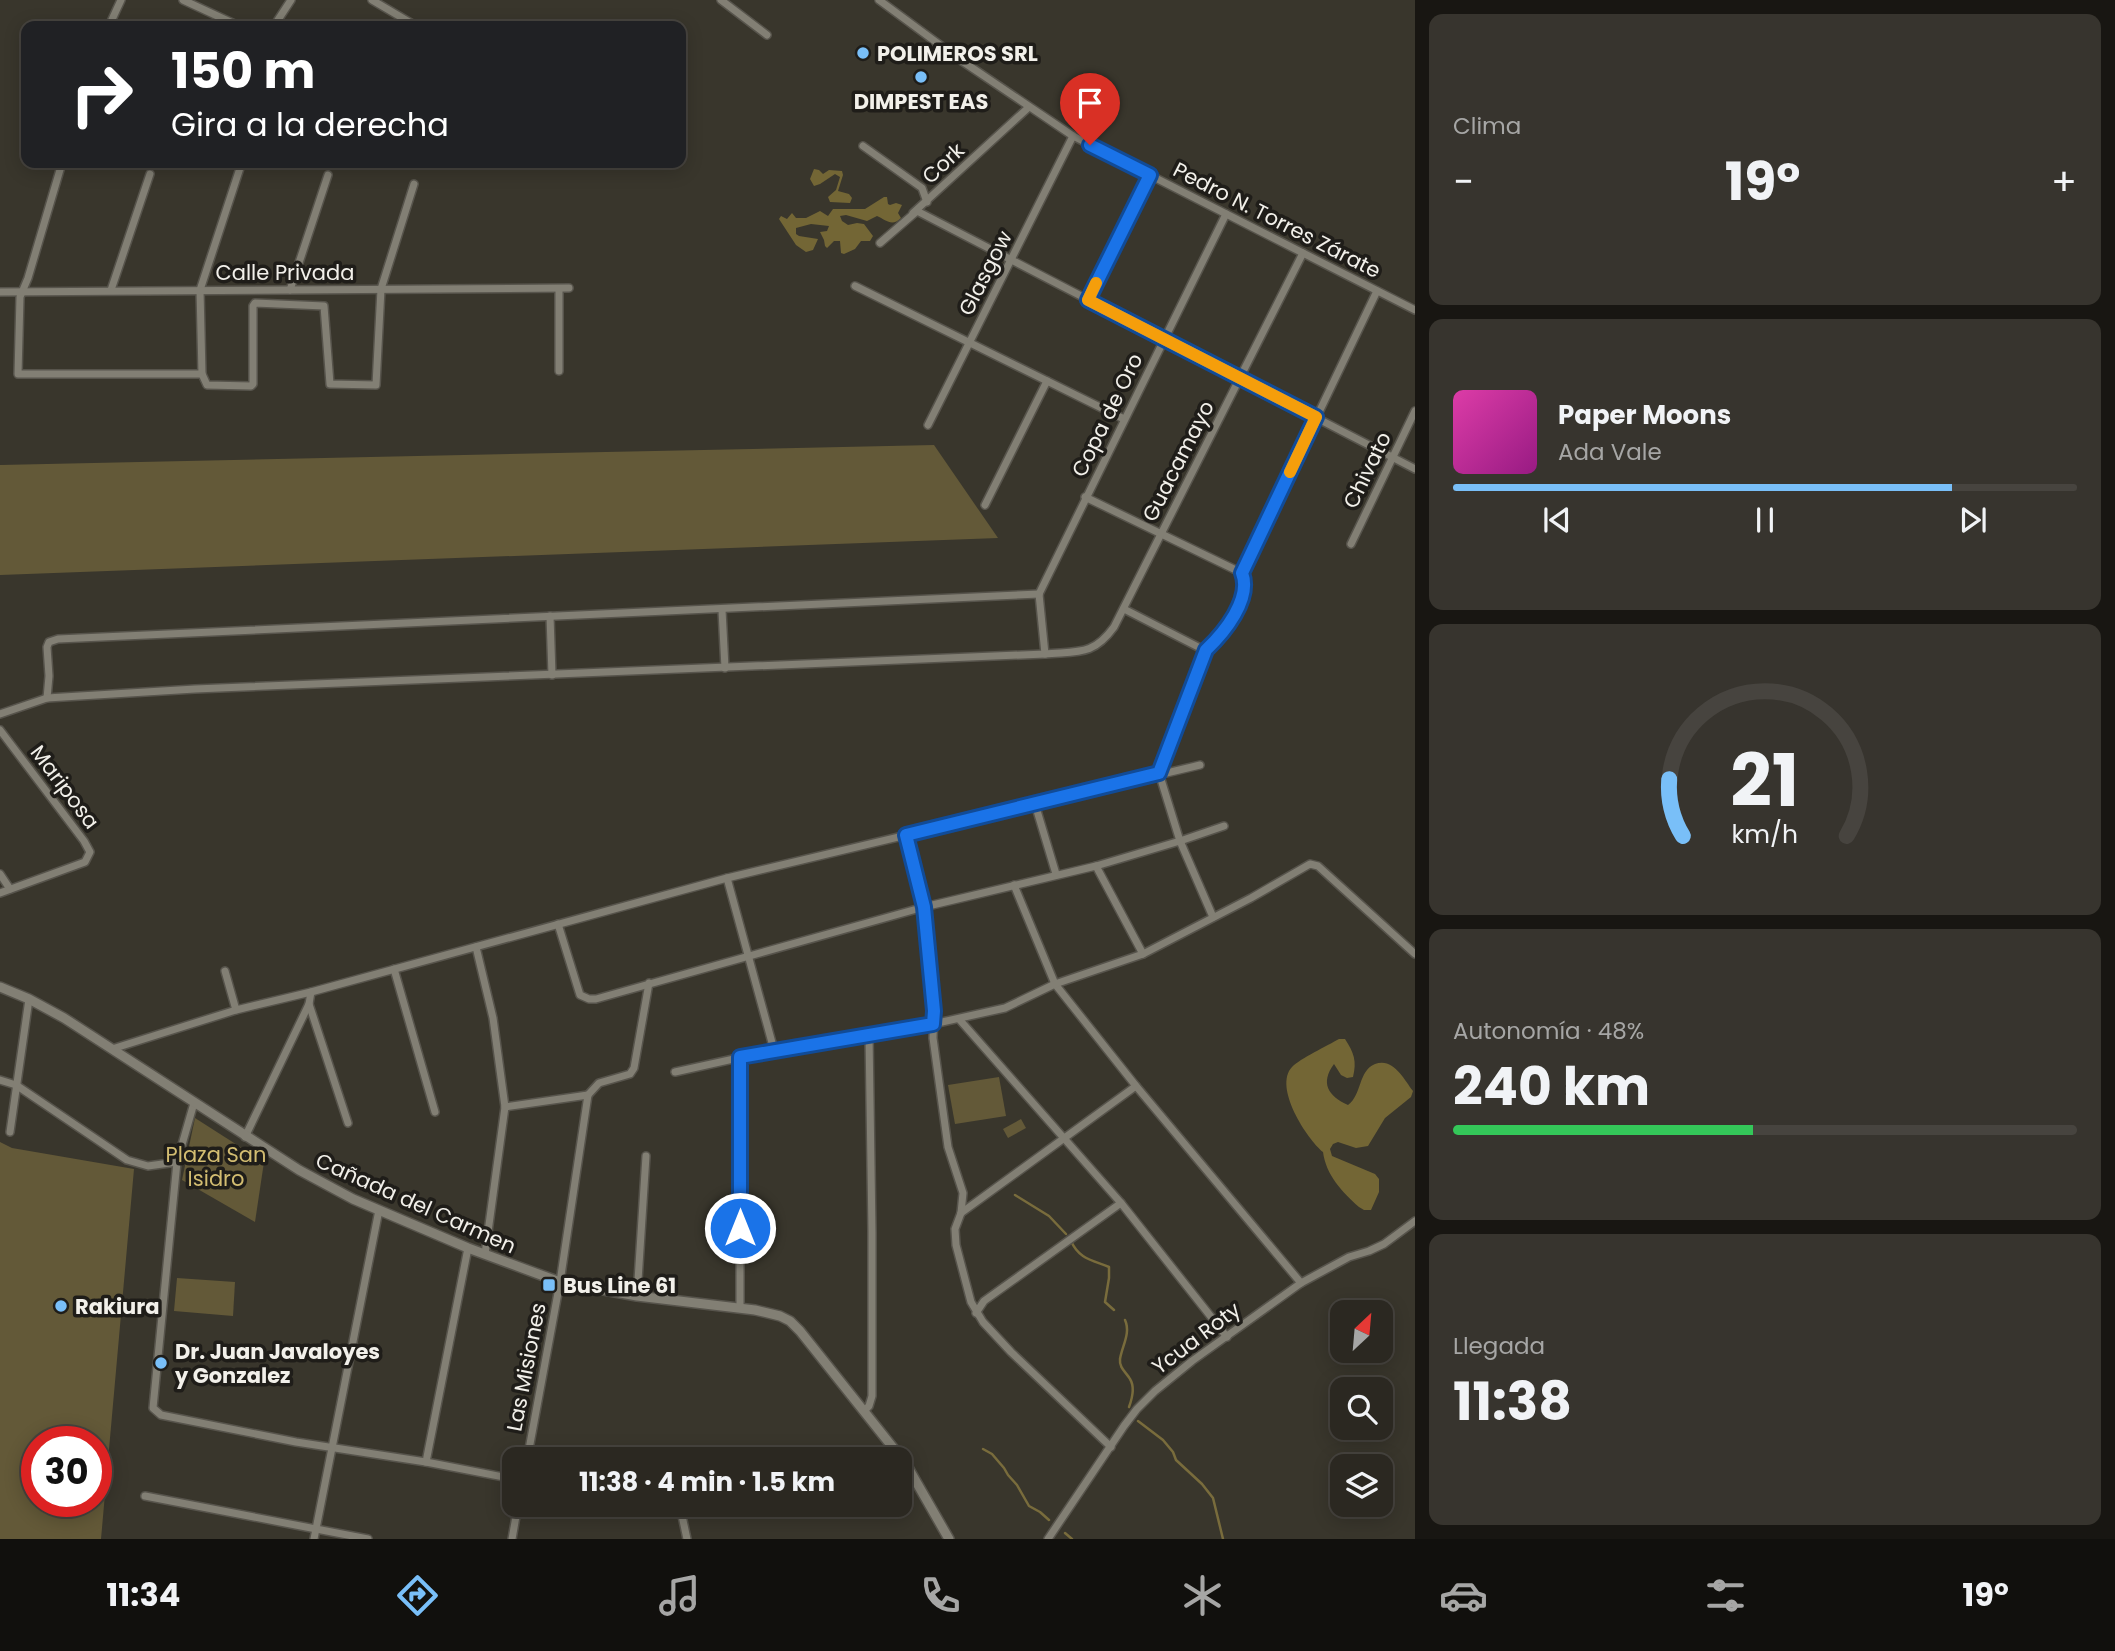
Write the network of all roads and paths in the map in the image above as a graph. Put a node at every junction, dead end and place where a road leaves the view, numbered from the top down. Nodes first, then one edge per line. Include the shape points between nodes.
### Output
1 (121, 0) edge
2 (183, 0) edge
3 (291, 0) edge
4 (372, 0) edge
5 (721, 0) edge
6 (879, 0) edge
7 (113, 21) edge
8 (228, 21) edge
9 (277, 21) edge
10 (408, 21) edge
11 (767, 35) dead end
12 (1029, 107) junction
13 (1073, 136) junction
14 (863, 146) dead end
15 (61, 168) edge
16 (239, 168) edge
17 (150, 174) dead end
18 (327, 175) dead end
19 (1150, 175) junction
20 (414, 184) dead end
21 (927, 202) junction
22 (1226, 214) junction
23 (1303, 253) junction
24 (1011, 260) junction
25 (855, 286) dead end
26 (569, 288) dead end
27 (381, 289) junction
28 (559, 289) junction
29 (111, 290) junction
30 (200, 290) junction
31 (290, 290) junction
32 (1377, 291) junction
33 (0, 292) edge
34 (22, 292) junction
35 (1088, 300) junction
36 (1415, 310) edge
37 (1164, 339) junction
38 (969, 343) junction
39 (559, 370) dead end
40 (202, 374) junction
41 (1239, 378) junction
42 (1047, 381) junction
43 (1415, 411) edge
44 (1316, 417) junction
45 (1125, 419) junction
46 (928, 425) dead end
47 (1393, 457) junction
48 (1415, 469) edge
49 (1086, 497) junction
50 (985, 505) dead end
51 (1161, 533) junction
52 (1351, 544) dead end
53 (1242, 573) junction
54 (1039, 594) junction
55 (1124, 609) junction
56 (722, 610) junction
57 (550, 616) junction
58 (1206, 650) junction
59 (1045, 654) junction
60 (725, 668) junction
61 (552, 675) junction
62 (47, 698) junction
63 (0, 714) edge
64 (0, 730) edge
65 (1200, 765) dead end
66 (1159, 773) junction
67 (1035, 804) junction
68 (1224, 826) dead end
69 (906, 835) junction
70 (1180, 841) junction
71 (1096, 866) junction
72 (0, 874) edge
73 (1056, 874) junction
74 (727, 878) junction
75 (1014, 885) junction
76 (10, 889) junction
77 (0, 893) edge
78 (924, 907) junction
79 (1213, 917) junction
80 (558, 924) junction
81 (477, 947) junction
82 (1143, 954) junction
83 (1415, 954) edge
84 (749, 955) junction
85 (394, 969) junction
86 (225, 971) dead end
87 (649, 983) junction
88 (1055, 984) junction
89 (0, 987) edge
90 (311, 992) junction
91 (29, 999) junction
92 (309, 1004) junction
93 (236, 1010) junction
94 (959, 1019) junction
95 (933, 1024) junction
96 (869, 1035) junction
97 (112, 1049) junction
98 (774, 1050) junction
99 (740, 1057) junction
100 (675, 1072) dead end
101 (0, 1080) edge
102 (16, 1086) junction
103 (1136, 1086) junction
104 (588, 1096) junction
105 (194, 1103) junction
106 (505, 1107) junction
107 (435, 1112) dead end
108 (348, 1123) dead end
109 (10, 1132) dead end
110 (245, 1137) junction
111 (1065, 1138) junction
112 (646, 1156) dead end
113 (177, 1162) junction
114 (1121, 1203) junction
115 (379, 1210) junction
116 (961, 1213) junction
117 (1415, 1221) edge
118 (468, 1248) junction
119 (485, 1254) junction
120 (560, 1282) junction
121 (1301, 1283) junction
122 (636, 1296) junction
123 (740, 1307) junction
124 (976, 1313) junction
125 (1227, 1337) junction
126 (864, 1410) junction
127 (529, 1447) edge
128 (1111, 1447) junction
129 (332, 1448) junction
130 (426, 1462) junction
131 (502, 1477) edge
132 (145, 1496) dead end
133 (516, 1517) edge
134 (682, 1517) edge
135 (316, 1530) junction
136 (314, 1539) edge
137 (368, 1539) edge
138 (512, 1539) edge
139 (687, 1539) edge
140 (949, 1539) edge
141 (1048, 1539) edge

1 - 7 street
2 - 8 street
3 - 9 street
4 - 10 street
5 - 11 street
6 - 12 street, Pedro N. Torres Zárate
12 - 13 street, Pedro N. Torres Zárate
12 - 21 street, Cork
13 - 19 street, Pedro N. Torres Zárate
13 - 24 street, Glasgow
14 - 21 street via 922,188
15 - 34 street
16 - 30 street
17 - 29 street
18 - 31 street
19 - 22 street, Pedro N. Torres Zárate
19 - 35 street
20 - 27 street
21 - 24 street, Cork via 880,243 917,211
22 - 23 street, Pedro N. Torres Zárate
22 - 37 street, Copa de Oro
23 - 32 street, Pedro N. Torres Zárate
23 - 41 street, Guacamayo
24 - 35 street
24 - 38 street, Glasgow
25 - 38 street
26 - 28 street, Calle Privada
27 - 28 street, Calle Privada
27 - 31 street, Calle Privada
27 - 40 street via 376,385 329,383 322,305 254,304 251,386 207,385
28 - 39 street
29 - 30 street, Calle Privada
29 - 34 street, Calle Privada
30 - 31 street, Calle Privada
30 - 40 street
32 - 36 street, Pedro N. Torres Zárate
32 - 44 street
33 - 34 street, Calle Privada
34 - 40 street via 19,375
35 - 37 street
37 - 41 street
37 - 45 street, Copa de Oro
38 - 42 street
38 - 46 street, Glasgow
41 - 44 street
41 - 51 street, Guacamayo
42 - 45 street
42 - 50 street
43 - 47 street, Chivato
44 - 47 street
44 - 53 street
45 - 49 street, Copa de Oro
47 - 48 street
47 - 52 street, Chivato
49 - 51 street
49 - 54 street, Copa de Oro
51 - 53 street
51 - 55 street, Guacamayo
53 - 58 street via 1245,580 1237,608
54 - 56 street
54 - 59 street
55 - 58 street
55 - 59 street, Guacamayo via 1097,646
56 - 57 street
56 - 60 street
57 - 61 street
57 - 62 street via 58,639 47,647
58 - 66 street
59 - 60 street, Guacamayo
60 - 61 street, Guacamayo
61 - 62 street, Guacamayo
62 - 63 street, Guacamayo
64 - 76 street, Mariposa via 90,852 85,862
65 - 66 street
66 - 67 street
66 - 70 street
67 - 69 street
67 - 73 street
68 - 70 street
69 - 74 street
69 - 78 street
70 - 71 street
70 - 79 street
71 - 73 street
71 - 82 street
72 - 76 street
73 - 75 street
74 - 80 street
74 - 84 street
75 - 78 street
75 - 88 street
76 - 77 street, Mariposa
78 - 84 street
78 - 95 street
79 - 82 street
79 - 83 street via 1312,864
80 - 81 street
80 - 87 street via 580,995 596,999
81 - 85 street
81 - 106 street via 493,1018
82 - 88 street
84 - 87 street
84 - 98 street
85 - 90 street
85 - 107 street
86 - 93 street
87 - 104 street via 634,1068 630,1074 599,1083
88 - 94 street via 1005,1008
88 - 103 street
89 - 91 street, Cañada del Carmen
90 - 92 street
90 - 93 street
91 - 97 street, Cañada del Carmen
91 - 102 street
92 - 108 street
92 - 110 street
93 - 97 street
94 - 95 street
94 - 111 street
95 - 96 street
95 - 116 street via 948,1147 963,1193
96 - 98 street
96 - 126 street via 872,1396
97 - 105 street, Cañada del Carmen
98 - 99 street
99 - 100 street
99 - 123 street
101 - 102 street
102 - 109 street
102 - 113 street via 127,1160 148,1166
103 - 111 street
103 - 121 street
104 - 106 street
104 - 120 street, Las Misiones
105 - 110 street, Cañada del Carmen
105 - 113 street
106 - 119 street
110 - 115 street, Cañada del Carmen via 328,1187
111 - 114 street
111 - 116 street
112 - 122 street
113 - 129 street via 153,1408 161,1415
114 - 124 street via 984,1301
114 - 125 street
115 - 118 street, Cañada del Carmen
115 - 129 street
116 - 124 street via 956,1245
117 - 121 street, Ycua Roty via 1384,1244
118 - 119 street, Cañada del Carmen
118 - 130 street
119 - 120 street, Cañada del Carmen
120 - 122 street, Cañada del Carmen
120 - 127 street, Las Misiones
121 - 125 street, Ycua Roty
122 - 123 street, Cañada del Carmen
123 - 126 street, Cañada del Carmen via 780,1316 796,1326
124 - 128 street via 1039,1381
125 - 128 street, Ycua Roty via 1155,1391
126 - 140 street, Cañada del Carmen via 906,1464
128 - 141 street, Ycua Roty
129 - 130 street
129 - 135 street
130 - 131 street
132 - 135 street
133 - 138 street
134 - 139 street
135 - 136 street
135 - 137 street

